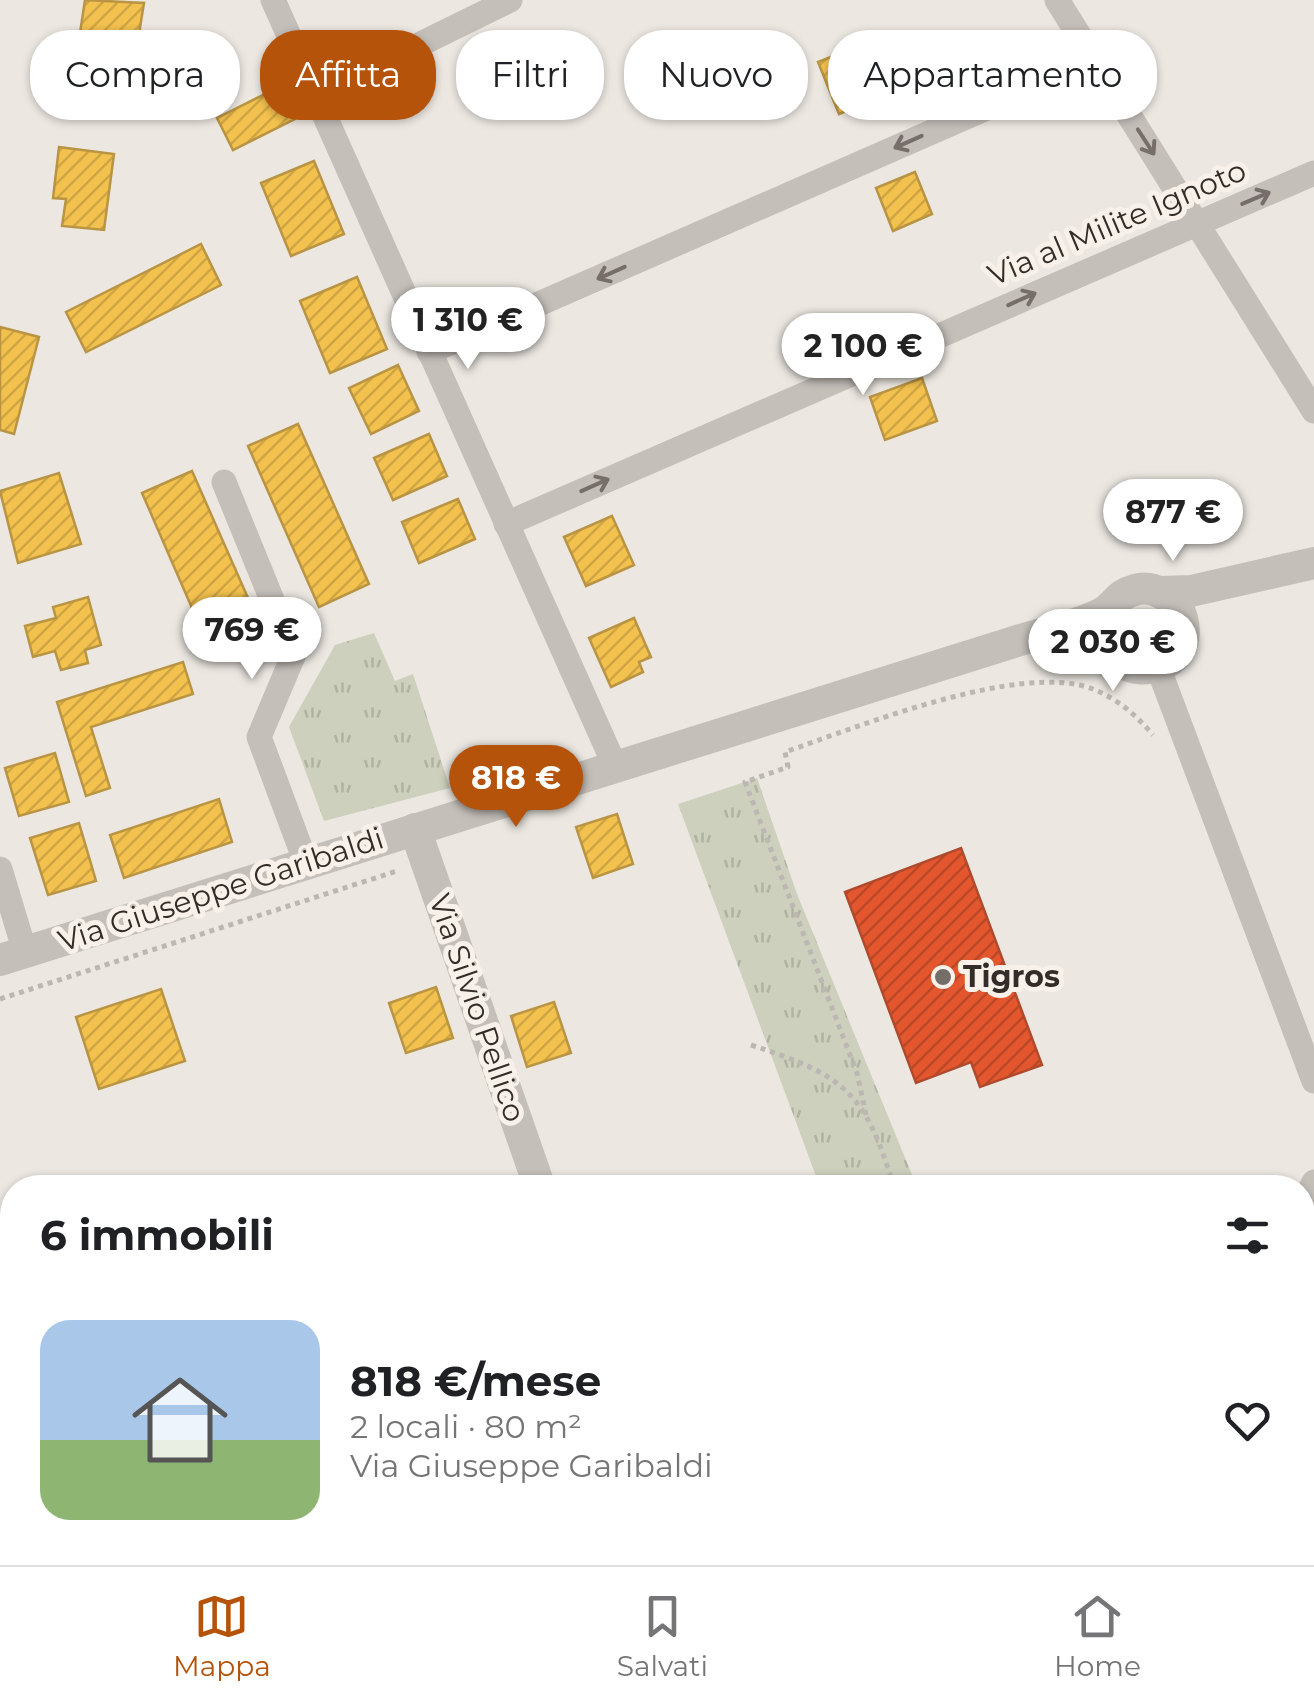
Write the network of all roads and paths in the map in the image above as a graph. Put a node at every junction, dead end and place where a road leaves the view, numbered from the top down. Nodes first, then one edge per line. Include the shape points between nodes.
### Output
1 (273, 0) edge
2 (510, 0) edge
3 (1057, 0) edge
4 (287, 30) edge
5 (1076, 30) edge
6 (436, 36) edge
7 (328, 120) edge
8 (958, 120) edge
9 (1133, 120) edge
10 (1314, 174) edge
11 (1198, 222) junction
12 (430, 352) junction
13 (1314, 411) edge
14 (224, 482) dead end
15 (506, 524) junction
16 (1314, 563) edge
17 (1253, 574) junction
18 (1160, 592) junction
19 (1107, 626) junction
20 (1168, 660) junction
21 (1182, 734) junction
22 (615, 766) junction
23 (415, 829) junction
24 (426, 861) junction
25 (306, 863) junction
26 (0, 869) edge
27 (13, 956) edge
28 (0, 1000) edge
29 (752, 1045) dead end
30 (1314, 1082) edge
31 (866, 1115) junction
32 (535, 1175) edge
33 (889, 1175) edge

1 - 4 street
2 - 6 street
3 - 5 street
7 - 12 street
8 -> 12 street
9 -> 11 street
11 -> 10 street, Via al Milite Ignoto
11 - 13 street
15 -> 11 street, Via al Milite Ignoto
12 - 15 street
14 - 25 street via 294,654 259,737
15 - 22 street
16 - 17 street, Via Giuseppe Garibaldi
17 - 18 street, Via Giuseppe Garibaldi
17 - 20 street, Via Giuseppe Garibaldi via 1201,608
18 - 19 street, Via Giuseppe Garibaldi via 1128,592
18 - 20 street via 1177,606
19 - 20 street via 1126,666
19 - 22 street, Via Giuseppe Garibaldi via 1014,642
20 - 21 street
21 - 30 street
21 - 31 path via 1159,742 1127,706 1088,687 992,688 784,752 788,768 745,782 857,1072
22 - 23 street, Via Giuseppe Garibaldi
23 - 24 street, Via Silvio Pellico
23 - 25 street, Via Giuseppe Garibaldi
24 - 28 path
24 - 32 street, Via Silvio Pellico
25 - 27 street, Via Giuseppe Garibaldi
26 - 27 street
29 - 31 path via 829,1074
31 - 33 path

